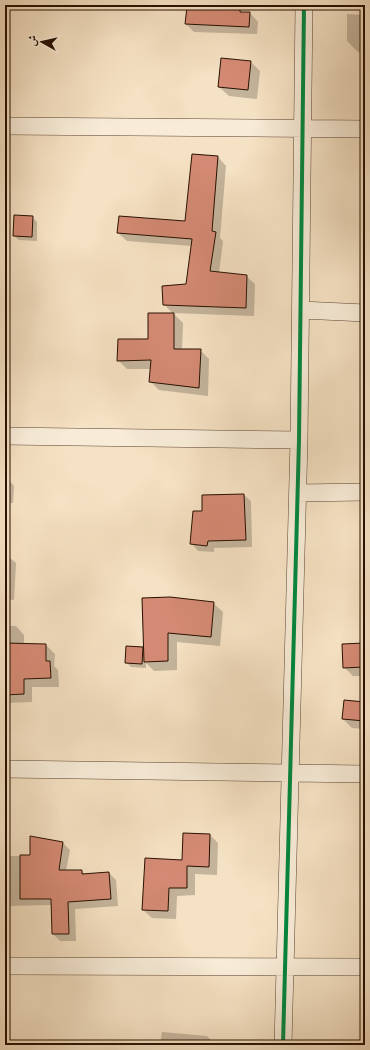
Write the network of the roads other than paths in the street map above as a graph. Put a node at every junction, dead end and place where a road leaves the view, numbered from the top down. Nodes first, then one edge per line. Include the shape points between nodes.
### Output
1 (304, 5) edge
2 (5, 126) edge
3 (303, 129) junction
4 (365, 129) edge
5 (301, 310) junction
6 (365, 313) edge
7 (5, 436) edge
8 (299, 440) junction
9 (365, 492) edge
10 (298, 493) junction
11 (5, 769) edge
12 (291, 773) junction
13 (365, 774) edge
14 (5, 966) edge
15 (285, 967) junction
16 (365, 967) edge
17 (283, 1045) edge

1 - 3 street
2 - 3 street
3 - 4 street
3 - 5 street
5 - 6 street
5 - 8 street
7 - 8 street
8 - 10 street
9 - 10 street
10 - 12 street
11 - 12 street
12 - 13 street
12 - 15 street
14 - 15 street
15 - 16 street
15 - 17 street

